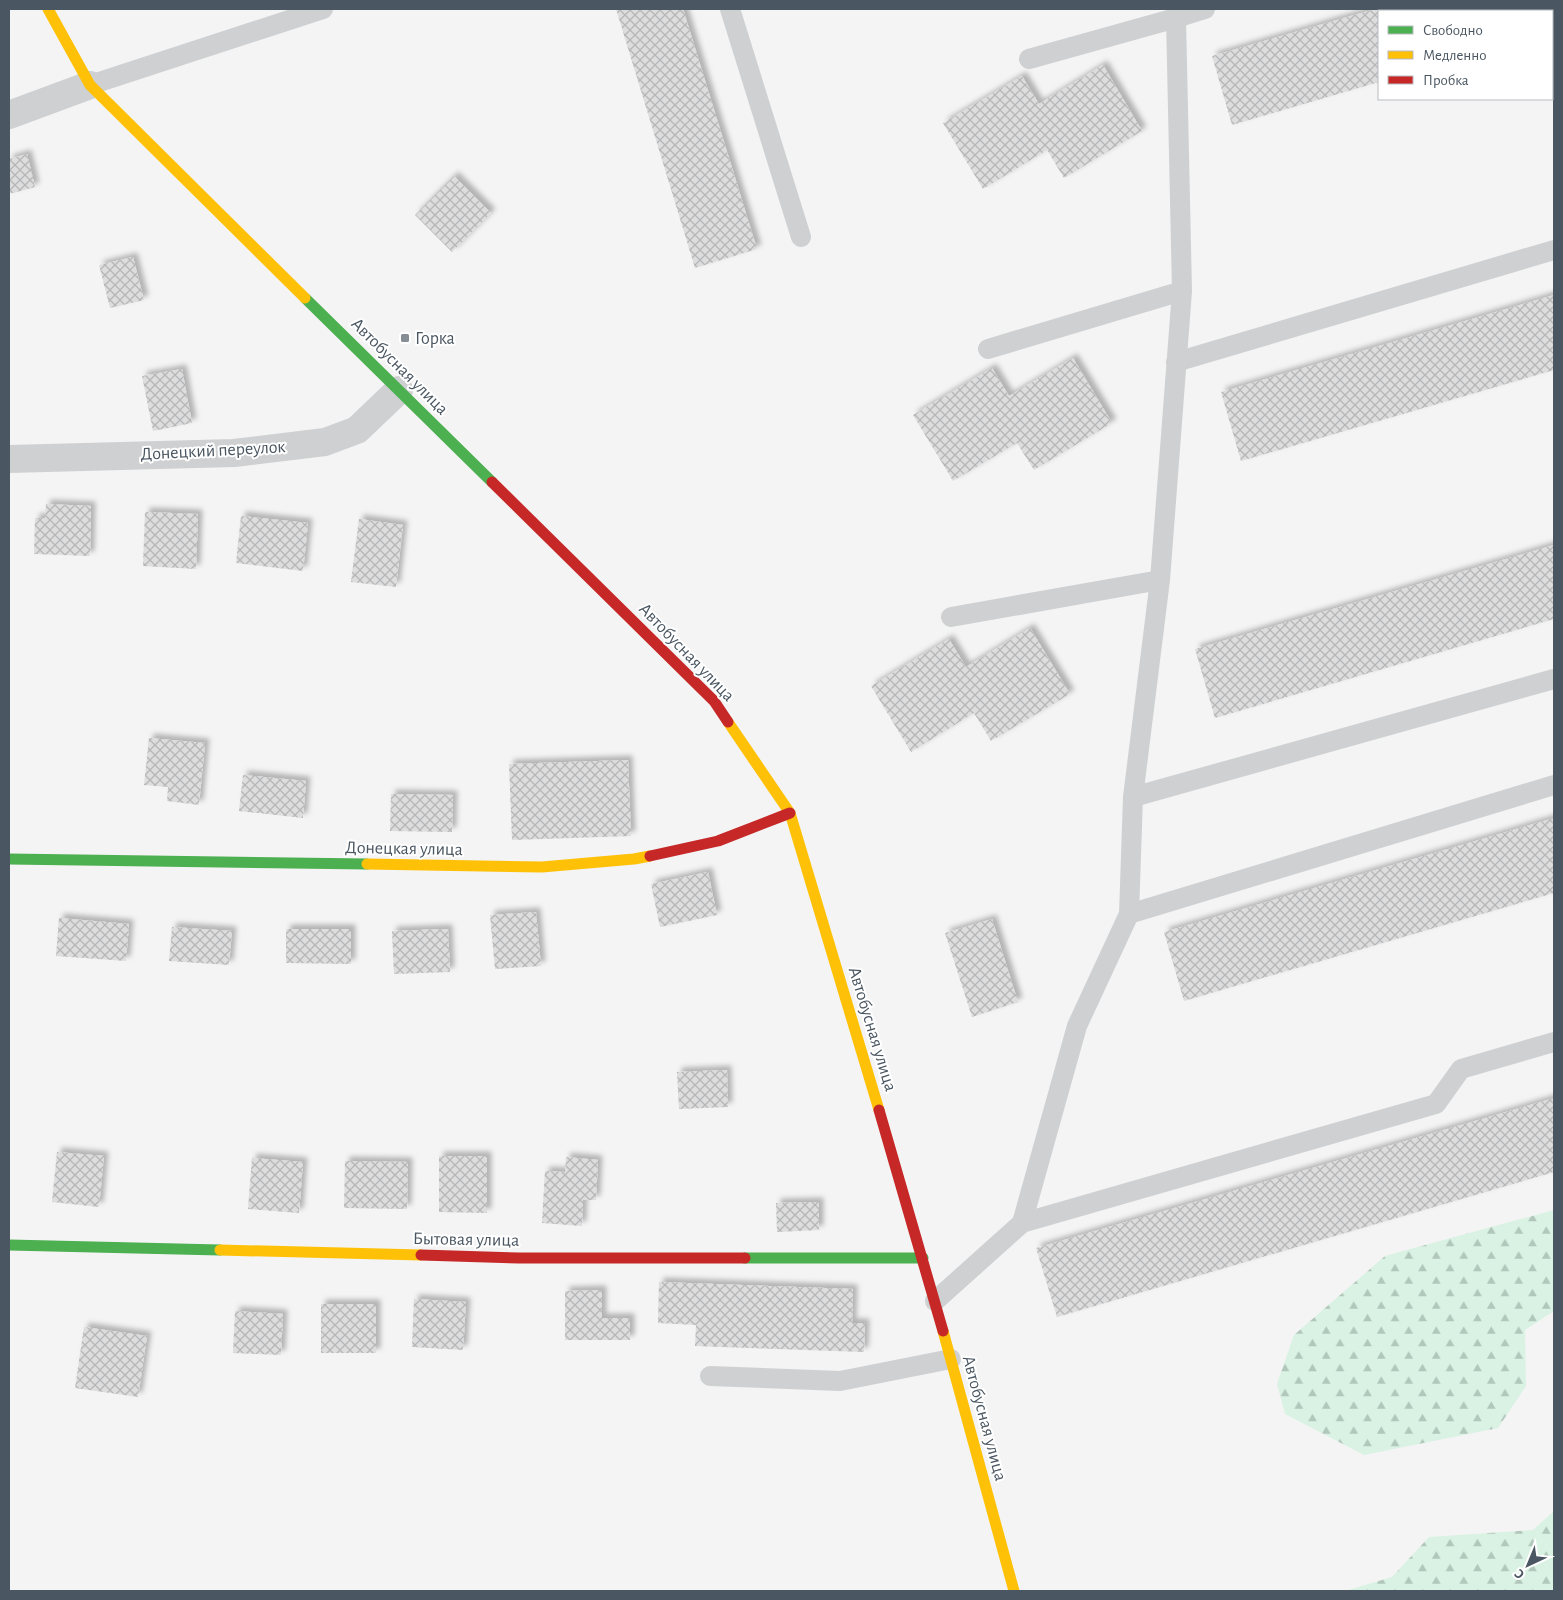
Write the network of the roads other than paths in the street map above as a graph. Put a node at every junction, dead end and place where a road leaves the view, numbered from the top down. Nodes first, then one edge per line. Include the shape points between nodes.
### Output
1 (48, 9) edge
2 (323, 9) edge
3 (730, 9) edge
4 (1205, 9) edge
5 (1176, 18) junction
6 (1029, 59) dead end
7 (90, 85) junction
8 (9, 115) edge
9 (802, 237) dead end
10 (1554, 250) edge
11 (1182, 291) junction
12 (988, 349) dead end
13 (1176, 362) junction
14 (399, 390) junction
15 (9, 459) edge
16 (1160, 580) junction
17 (951, 617) dead end
18 (1554, 678) edge
19 (1554, 785) edge
20 (1133, 797) junction
21 (790, 813) junction
22 (9, 859) edge
23 (1129, 914) junction
24 (1554, 1042) edge
25 (1022, 1223) junction
26 (9, 1245) edge
27 (923, 1258) junction
28 (935, 1301) junction
29 (951, 1359) junction
30 (710, 1376) dead end
31 (1014, 1591) edge

1 - 7 street, Автобусная улица
2 - 7 lane
3 - 9 lane
4 - 5 lane
5 - 6 lane
5 - 11 lane
7 - 8 street
7 - 14 street, Автобусная улица
10 - 13 lane
11 - 12 lane
11 - 13 lane
13 - 16 lane
14 - 15 street, Донецкий переулок via 357,430 325,442 234,452
14 - 21 street, Автобусная улица via 714,701
16 - 17 lane
16 - 20 lane
18 - 20 lane
19 - 23 lane
20 - 23 lane
21 - 22 street, Донецкая улица via 718,841 634,859 542,868
21 - 27 street, Автобусная улица
23 - 25 lane via 1078,1026
24 - 25 lane via 1461,1069 1436,1104
25 - 28 lane
26 - 27 street, Бытовая улица via 519,1258
27 - 28 street, Автобусная улица
28 - 29 street, Автобусная улица
29 - 30 lane via 840,1381
29 - 31 street, Автобусная улица

